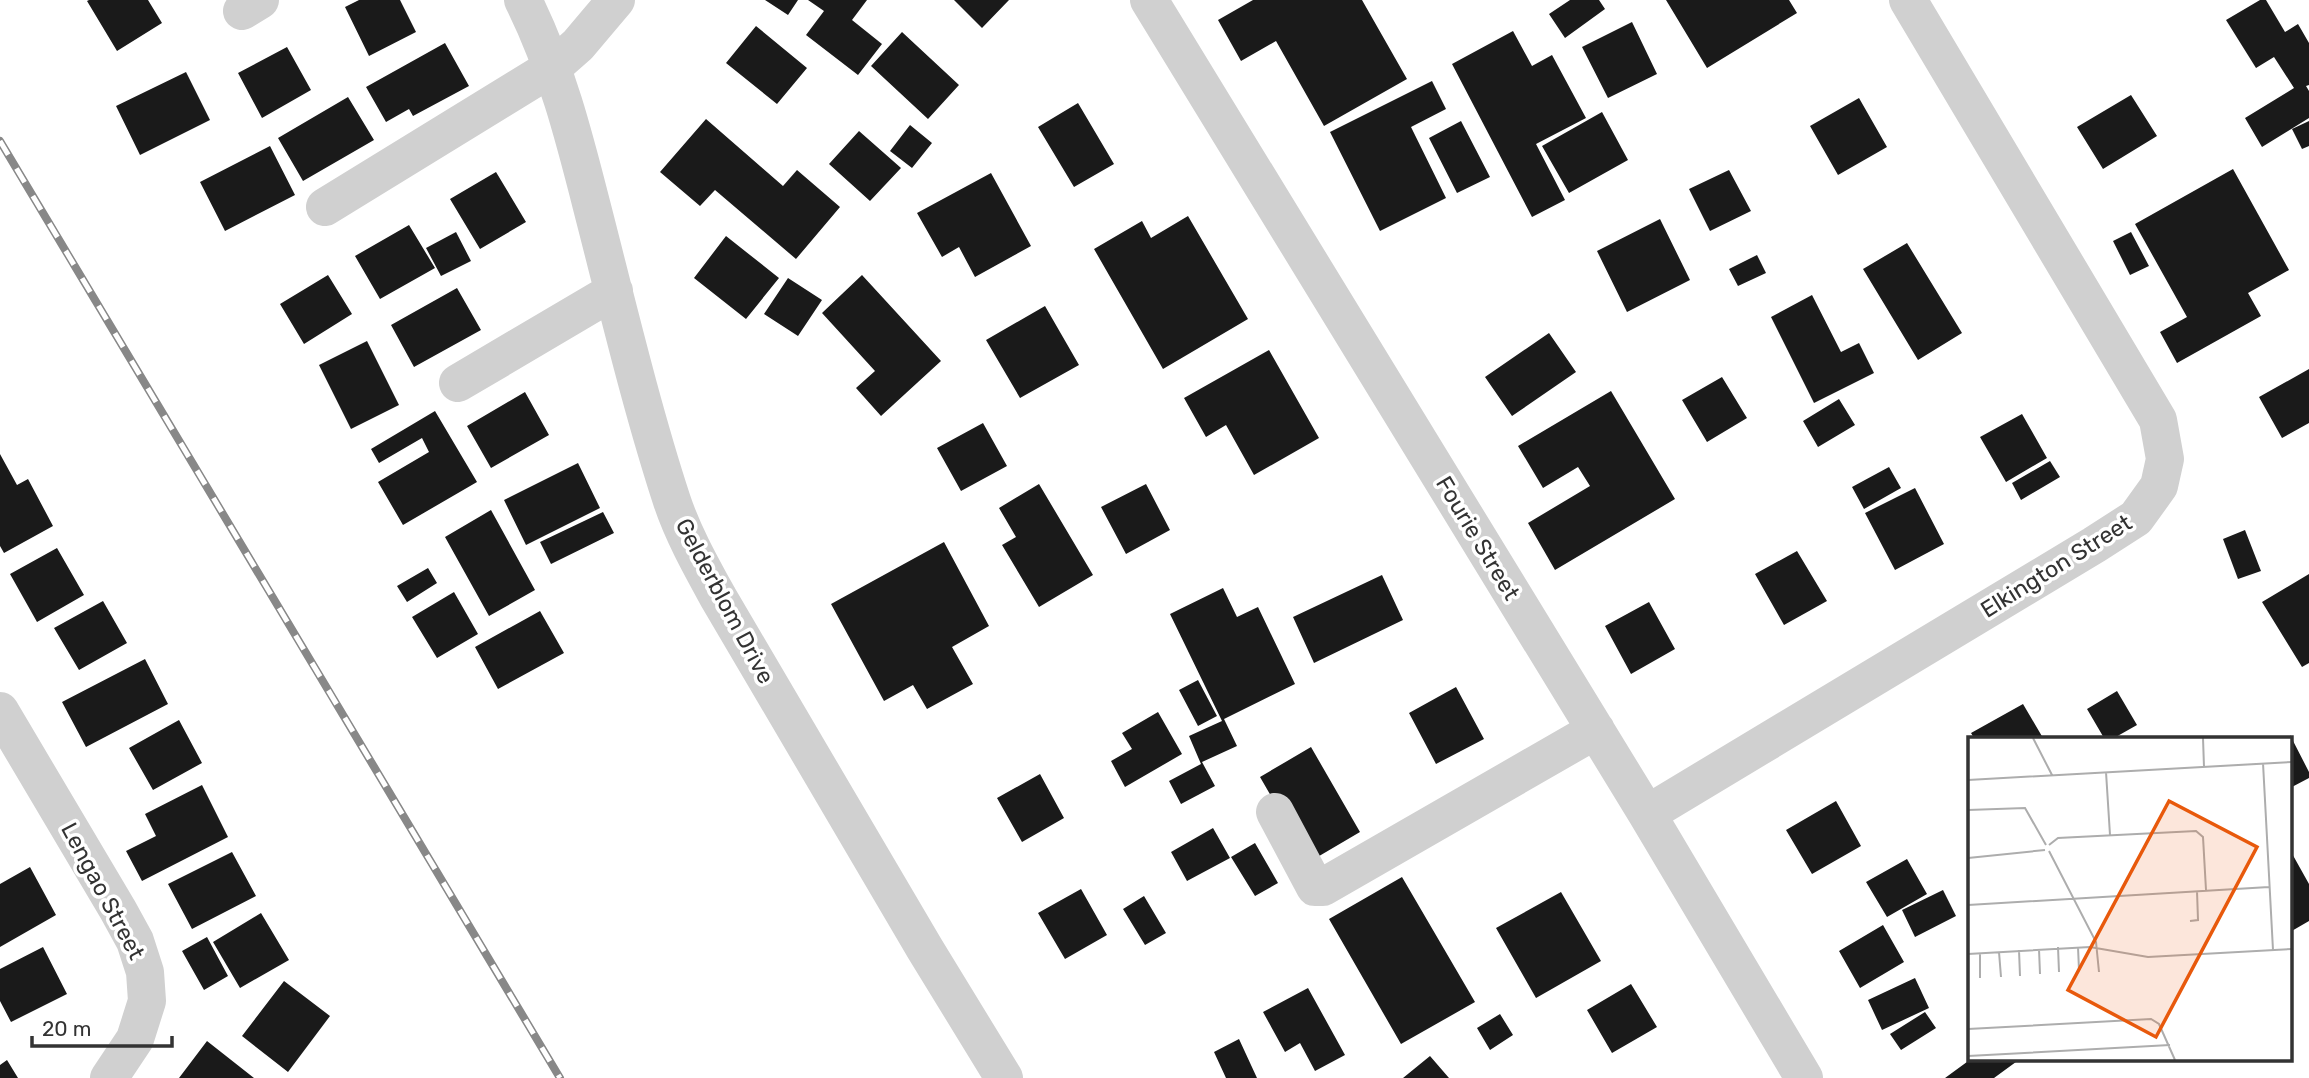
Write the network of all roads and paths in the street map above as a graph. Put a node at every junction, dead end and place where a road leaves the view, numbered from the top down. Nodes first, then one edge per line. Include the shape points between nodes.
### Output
1 (523, 0) edge
2 (615, 0) edge
3 (1150, 0) edge
4 (1908, 0) edge
5 (553, 67) junction
6 (325, 207) dead end
7 (614, 291) junction
8 (458, 383) dead end
9 (0, 711) edge
10 (1596, 730) junction
11 (1275, 813) dead end
12 (1647, 814) junction
13 (109, 1078) edge
14 (1004, 1078) edge
15 (1804, 1078) edge

1 - 5 street, Gelderblom Drive
2 - 5 street
3 - 10 street, Fourie Street
4 - 12 street, Elkington Street via 2158,420 2165,459 2159,486 2136,518
5 - 6 street
5 - 7 street, Gelderblom Drive
7 - 8 street
7 - 14 street, Gelderblom Drive via 673,502 690,545
9 - 13 street, Lengao Street via 118,910 145,972 147,1001 135,1039
10 - 11 street via 1323,887 1315,887
10 - 12 street, Fourie Street
12 - 15 street, Fourie Street

